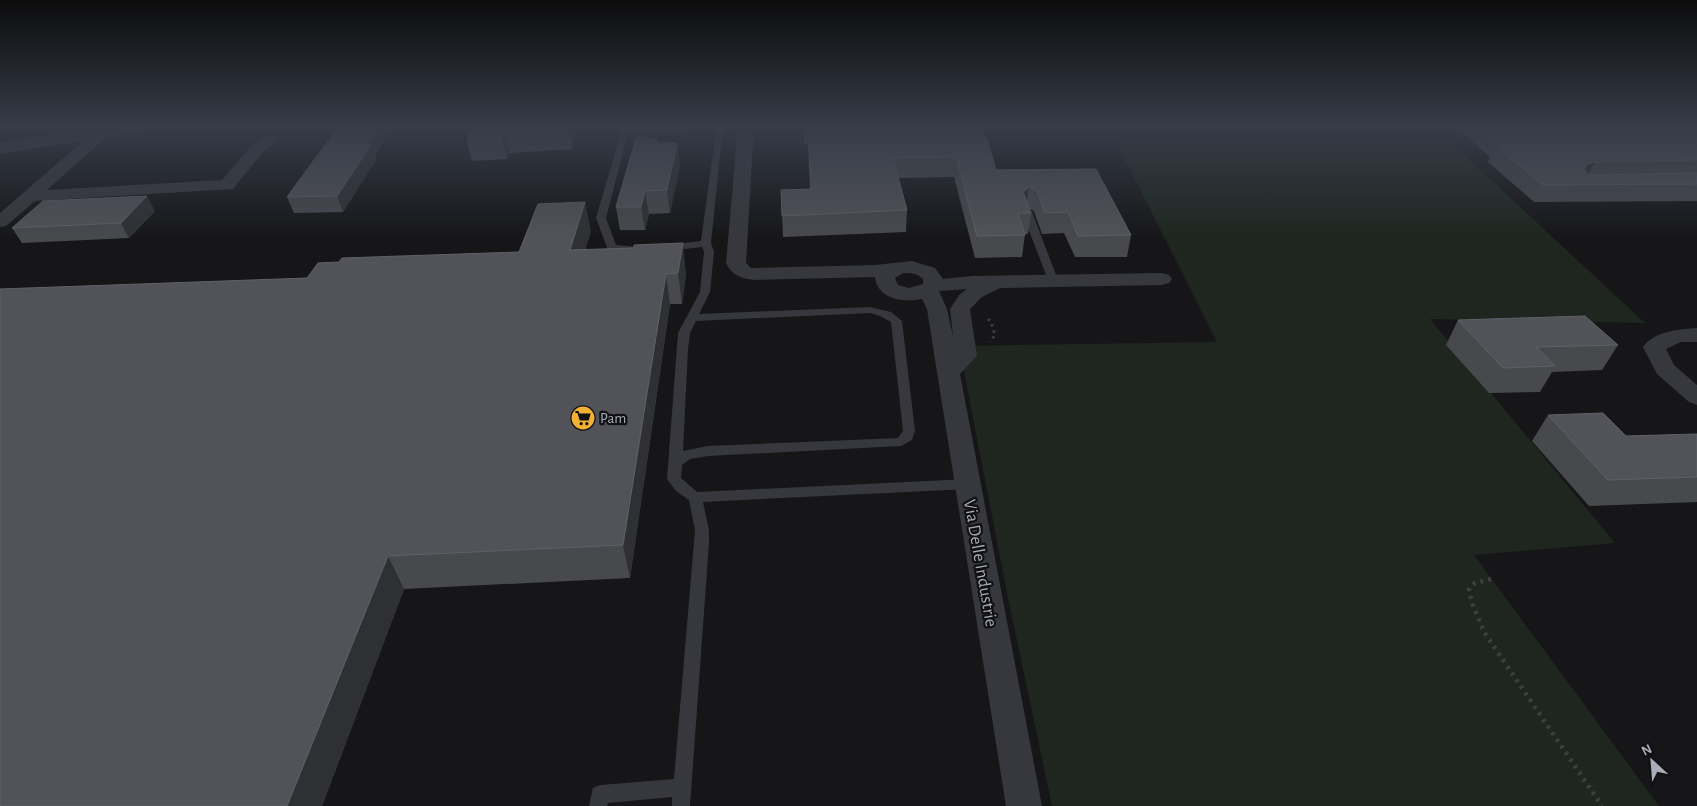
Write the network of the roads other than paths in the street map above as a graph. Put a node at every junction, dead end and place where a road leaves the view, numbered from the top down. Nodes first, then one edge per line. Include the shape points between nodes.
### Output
1 (67, 164) edge
2 (245, 164) edge
3 (616, 164) edge
4 (716, 164) edge
5 (744, 164) edge
6 (30, 196) junction
7 (1028, 212) edge
8 (0, 222) edge
9 (706, 243) junction
10 (641, 249) edge
11 (659, 249) edge
12 (900, 268) junction
13 (846, 272) junction
14 (1162, 279) dead end
15 (1053, 280) junction
16 (998, 281) junction
17 (931, 284) junction
18 (886, 285) junction
19 (906, 294) junction
20 (691, 318) junction
21 (939, 320) junction
22 (1697, 335) edge
23 (948, 373) junction
24 (1697, 397) edge
25 (676, 462) junction
26 (968, 484) junction
27 (695, 497) junction
28 (682, 787) junction
29 (599, 800) edge
30 (681, 806) edge
31 (1024, 806) edge

1 - 6 street
2 - 6 street via 227,185
3 - 10 lane via 601,218 612,248
4 - 9 lane
5 - 13 street via 737,266 753,274
6 - 8 street
7 - 15 lane
9 - 11 lane
9 - 20 lane via 709,252 705,292
12 - 13 street
12 - 17 street via 919,268
12 - 18 street via 887,274
13 - 18 street
14 - 15 street
15 - 16 street
16 - 17 street
16 - 23 street via 963,302 960,309 966,356
17 - 19 street via 916,294
17 - 21 street, Via Delle Industrie
18 - 19 street
19 - 21 street via 929,307
20 - 25 lane via 684,333
20 - 25 lane via 870,310 891,316 896,321 908,431 901,442 708,451 686,455
21 - 23 street, Via Delle Industrie
22 - 24 street via 1677,336 1654,347 1665,369
23 - 26 street, Via Delle Industrie
25 - 27 lane via 674,479 679,487
26 - 27 lane
26 - 31 street, Via Delle Industrie
27 - 28 lane via 702,543
28 - 29 lane
28 - 30 lane

